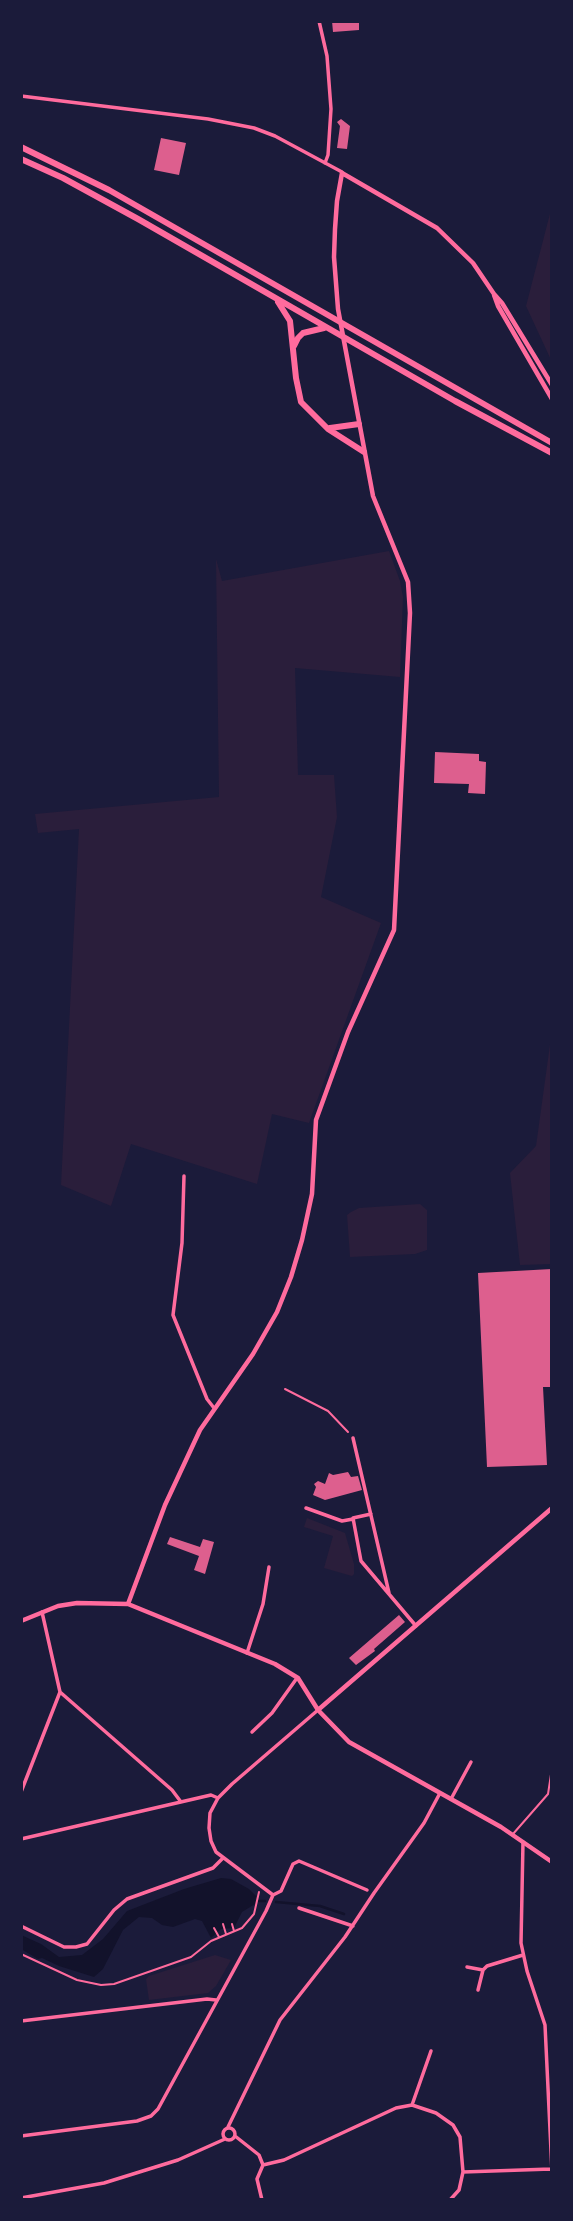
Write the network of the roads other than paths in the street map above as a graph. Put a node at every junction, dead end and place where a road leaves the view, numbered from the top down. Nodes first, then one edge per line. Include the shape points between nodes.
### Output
1 (319, 21) edge
2 (21, 96) edge
3 (21, 147) edge
4 (21, 159) edge
5 (325, 163) junction
6 (342, 173) junction
7 (494, 295) junction
8 (275, 298) junction
9 (326, 328) junction
10 (294, 348) junction
11 (552, 385) edge
12 (552, 399) edge
13 (359, 424) junction
14 (328, 429) junction
15 (552, 443) edge
16 (364, 452) junction
17 (552, 453) edge
18 (184, 1176) dead end
19 (214, 1408) junction
20 (353, 1438) road end
21 (306, 1508) dead end
22 (552, 1508) edge
23 (371, 1514) junction
24 (544, 1515) junction
25 (552, 1518) edge
26 (353, 1519) junction
27 (268, 1567) dead end
28 (389, 1593) junction
29 (128, 1604) junction
30 (42, 1612) junction
31 (21, 1621) edge
32 (416, 1626) junction
33 (247, 1653) junction
34 (297, 1678) junction
35 (60, 1692) junction
36 (318, 1710) junction
37 (251, 1732) dead end
38 (471, 1762) dead end
39 (552, 1768) edge
40 (21, 1792) edge
41 (440, 1793) junction
42 (218, 1798) junction
43 (451, 1799) junction
44 (181, 1802) junction
45 (513, 1835) junction
46 (21, 1839) edge
47 (523, 1842) junction
48 (223, 1858) junction
49 (552, 1862) edge
50 (367, 1890) dead end
51 (273, 1895) junction
52 (299, 1908) dead end
53 (21, 1926) edge
54 (353, 1926) junction
55 (523, 1955) junction
56 (467, 1967) dead end
57 (483, 1970) junction
58 (478, 1990) dead end
59 (216, 2000) junction
60 (21, 2021) edge
61 (431, 2051) dead end
62 (412, 2105) junction
63 (228, 2127) junction
64 (21, 2136) edge
65 (235, 2136) junction
66 (225, 2139) junction
67 (263, 2165) junction
68 (552, 2170) edge
69 (463, 2172) junction
70 (21, 2198) edge
71 (262, 2200) edge
72 (450, 2200) edge

1 - 5 street via 331,109
2 - 5 street via 254,128
3 - 15 main road via 109,190
4 - 8 main road via 108,202
5 - 6 street
6 - 7 street via 437,228 473,263
6 - 13 street via 334,257 338,309
7 - 11 street
7 - 12 street
8 - 9 main road
8 - 10 main road via 290,321
9 - 10 main road via 303,333
9 - 17 main road
10 - 14 main road via 302,402
13 - 14 main road
13 - 16 street
14 - 16 main road
16 - 19 street via 373,496 408,582 410,613 394,930 348,1032 316,1120 312,1194 291,1278 253,1354
18 - 19 street via 173,1315
19 - 29 street via 165,1505
20 - 23 street
21 - 26 street via 342,1521
22 - 24 street
23 - 26 street
23 - 28 street
24 - 25 street
24 - 32 street
26 - 28 street via 361,1561
27 - 33 street via 263,1604
28 - 32 street
29 - 30 street via 77,1603
29 - 33 street
30 - 31 street
30 - 35 street
32 - 36 street
33 - 34 street
34 - 36 street
34 - 37 street via 272,1713
35 - 40 street
35 - 44 street
36 - 41 street via 349,1742
36 - 42 street
38 - 43 street
39 - 45 lane via 548,1794
41 - 43 street
41 - 54 street
42 - 44 street via 211,1795
42 - 48 street via 209,1828 216,1852
43 - 45 street
44 - 46 street
45 - 47 street
47 - 49 street
47 - 55 street
48 - 51 street
48 - 53 street via 213,1868 127,1899 87,1944 64,1947
50 - 51 street via 299,1861 293,1864 281,1891
51 - 59 street
52 - 54 street
54 - 63 street via 280,2020
55 - 57 street
55 - 68 street via 545,2025
56 - 57 street
57 - 58 street
59 - 60 street
59 - 64 street via 151,2116
61 - 62 street
62 - 67 street
62 - 69 street via 453,2125 460,2137
63 - 65 street
63 - 66 street via 222,2134
65 - 66 street
65 - 67 street via 259,2155
66 - 70 street via 178,2161 104,2183
67 - 71 street via 257,2179
68 - 69 street
69 - 72 street via 459,2190

